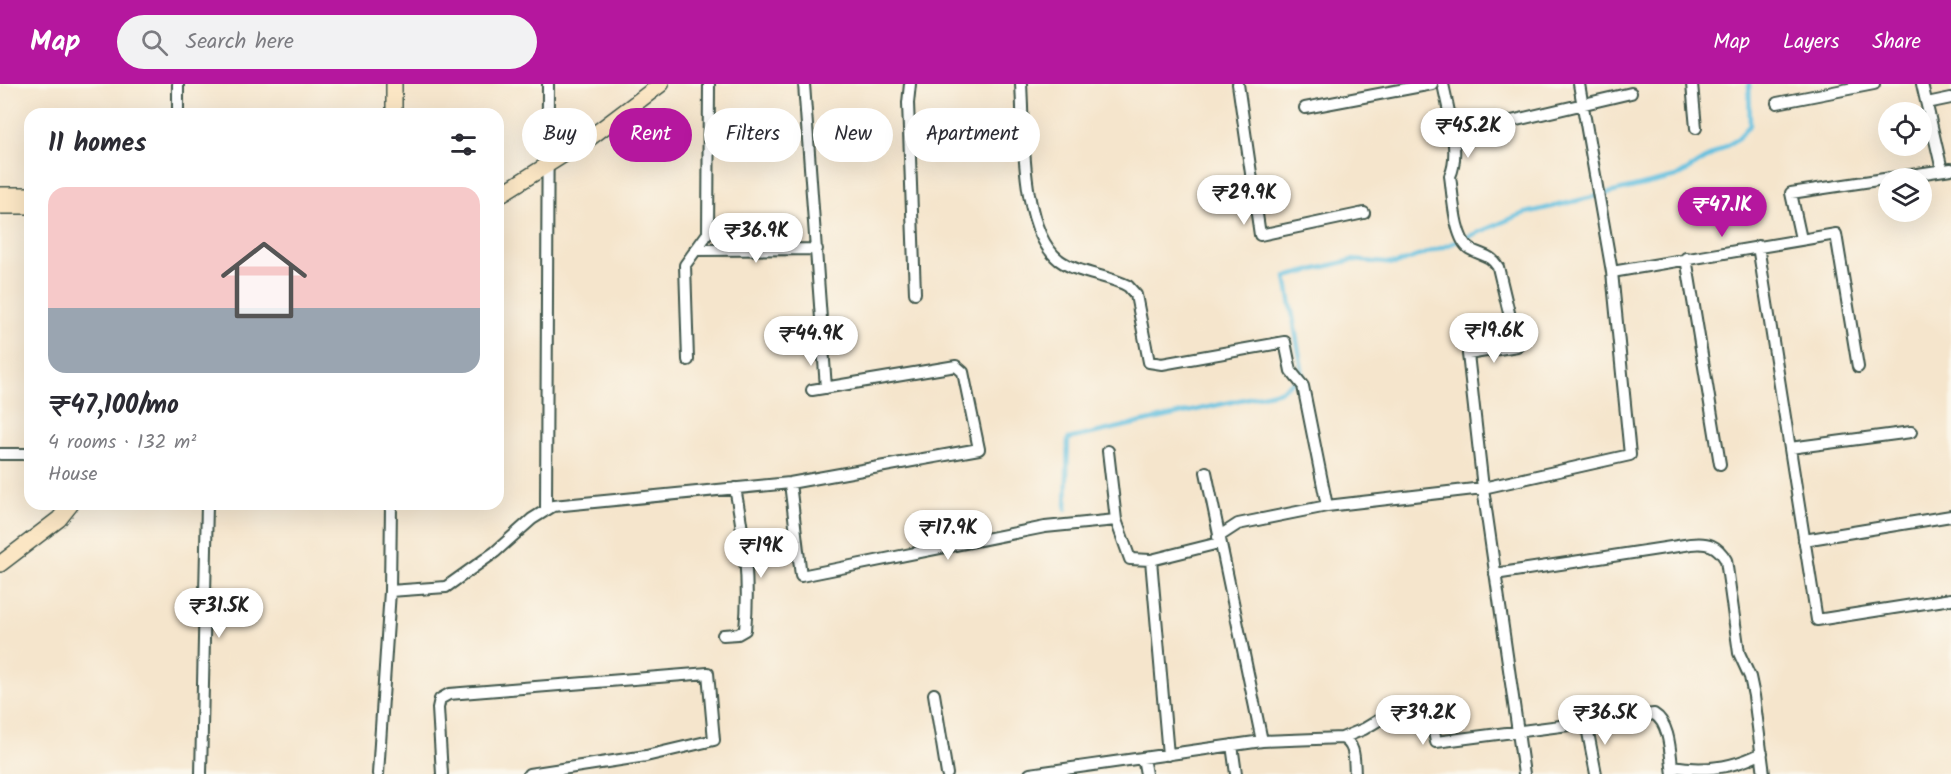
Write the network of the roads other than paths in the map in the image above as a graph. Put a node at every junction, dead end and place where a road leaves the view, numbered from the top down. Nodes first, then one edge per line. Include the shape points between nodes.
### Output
1 (178, 84) edge
2 (394, 84) edge
3 (548, 84) edge
4 (662, 84) edge
5 (709, 84) edge
6 (804, 84) edge
7 (910, 84) edge
8 (1021, 84) edge
9 (1238, 84) edge
10 (1432, 84) edge
11 (1443, 84) edge
12 (1579, 84) edge
13 (1692, 84) edge
14 (1874, 84) edge
15 (1922, 84) edge
16 (1631, 93) dead end
17 (1951, 98) edge
18 (1928, 102) edge
19 (1932, 102) edge
20 (1777, 103) dead end
21 (1583, 105) junction
22 (178, 108) edge
23 (394, 108) edge
24 (1305, 108) dead end
25 (1932, 118) edge
26 (1696, 128) dead end
27 (1452, 135) junction
28 (547, 165) junction
29 (1946, 170) edge
30 (504, 192) edge
31 (0, 195) edge
32 (24, 195) edge
33 (0, 206) edge
34 (24, 206) edge
35 (1364, 213) dead end
36 (1802, 239) junction
37 (1758, 246) junction
38 (817, 249) junction
39 (695, 250) junction
40 (1686, 258) junction
41 (1612, 272) junction
42 (915, 293) dead end
43 (688, 360) dead end
44 (1858, 367) dead end
45 (826, 388) junction
46 (812, 390) dead end
47 (1911, 432) dead end
48 (1790, 448) junction
49 (1108, 451) dead end
50 (0, 454) edge
51 (24, 454) edge
52 (1720, 464) dead end
53 (1206, 472) dead end
54 (790, 483) junction
55 (735, 488) junction
56 (1483, 488) junction
57 (1327, 506) junction
58 (66, 510) edge
59 (207, 510) edge
60 (391, 510) edge
61 (546, 510) junction
62 (1951, 516) edge
63 (1116, 520) junction
64 (1219, 540) junction
65 (1804, 540) junction
66 (1151, 560) junction
67 (0, 564) edge
68 (1495, 574) junction
69 (390, 591) junction
70 (1951, 599) edge
71 (723, 635) dead end
72 (934, 694) dead end
73 (1586, 722) junction
74 (1517, 732) junction
75 (1342, 738) junction
76 (1262, 741) junction
77 (1232, 745) junction
78 (1762, 753) junction
79 (1168, 755) junction
80 (1143, 758) junction
81 (1096, 770) edge
82 (1672, 770) edge
83 (201, 774) edge
84 (378, 774) edge
85 (442, 774) edge
86 (530, 774) edge
87 (947, 774) edge
88 (1030, 774) edge
89 (1146, 774) edge
90 (1236, 774) edge
91 (1355, 774) edge
92 (1524, 774) edge
93 (1596, 774) edge
94 (1764, 774) edge

1 - 22 street
2 - 23 street
3 - 28 street
4 - 28 street
5 - 39 street via 708,233
6 - 38 street
7 - 42 street
8 - 57 street via 1031,203 1039,231 1059,260 1128,286 1136,295 1149,362 1162,364 1284,342 1291,371 1303,386
9 - 35 street via 1260,236
10 - 24 street
11 - 27 street
12 - 21 street
13 - 26 street
14 - 20 street
15 - 18 street
16 - 21 street
17 - 19 street
21 - 27 street
21 - 41 street
25 - 29 street
27 - 56 street via 1455,167 1450,176 1460,238 1468,247 1492,257 1498,267 1517,346 1468,354
28 - 30 street
28 - 61 street
29 - 36 street via 1791,193
31 - 32 street
33 - 34 street
36 - 37 street
36 - 44 street via 1836,234
37 - 40 street
37 - 48 street
38 - 39 street
38 - 45 street
39 - 43 street via 685,265
40 - 41 street
40 - 52 street
41 - 56 street via 1630,455
45 - 46 street
45 - 54 street via 956,366 963,372 979,449
47 - 48 street
48 - 65 street
49 - 63 street
50 - 51 street
53 - 64 street
54 - 55 street
54 - 63 street via 801,576 1045,527
55 - 61 street via 574,502
55 - 71 street via 748,603 745,630
56 - 57 street
56 - 68 street
57 - 64 street via 1238,524
58 - 67 street
59 - 83 street
60 - 69 street
61 - 69 street via 446,587
62 - 65 street
63 - 66 street via 1130,559
64 - 66 street
64 - 76 street
65 - 70 street via 1817,620
66 - 79 street
68 - 74 street
68 - 78 street via 1712,544 1726,560 1739,653 1750,677
69 - 84 street
72 - 87 street
73 - 74 street
73 - 82 street via 1654,714 1665,725
73 - 93 street
74 - 75 street via 1436,742 1426,711 1399,708
74 - 92 street
75 - 76 street
75 - 91 street via 1353,748
76 - 77 street
77 - 79 street
77 - 90 street
78 - 82 street via 1715,769
78 - 94 street
79 - 80 street
80 - 81 street
80 - 89 street
81 - 88 street
85 - 86 street via 438,708 440,699 449,694 708,673 714,740 646,756

